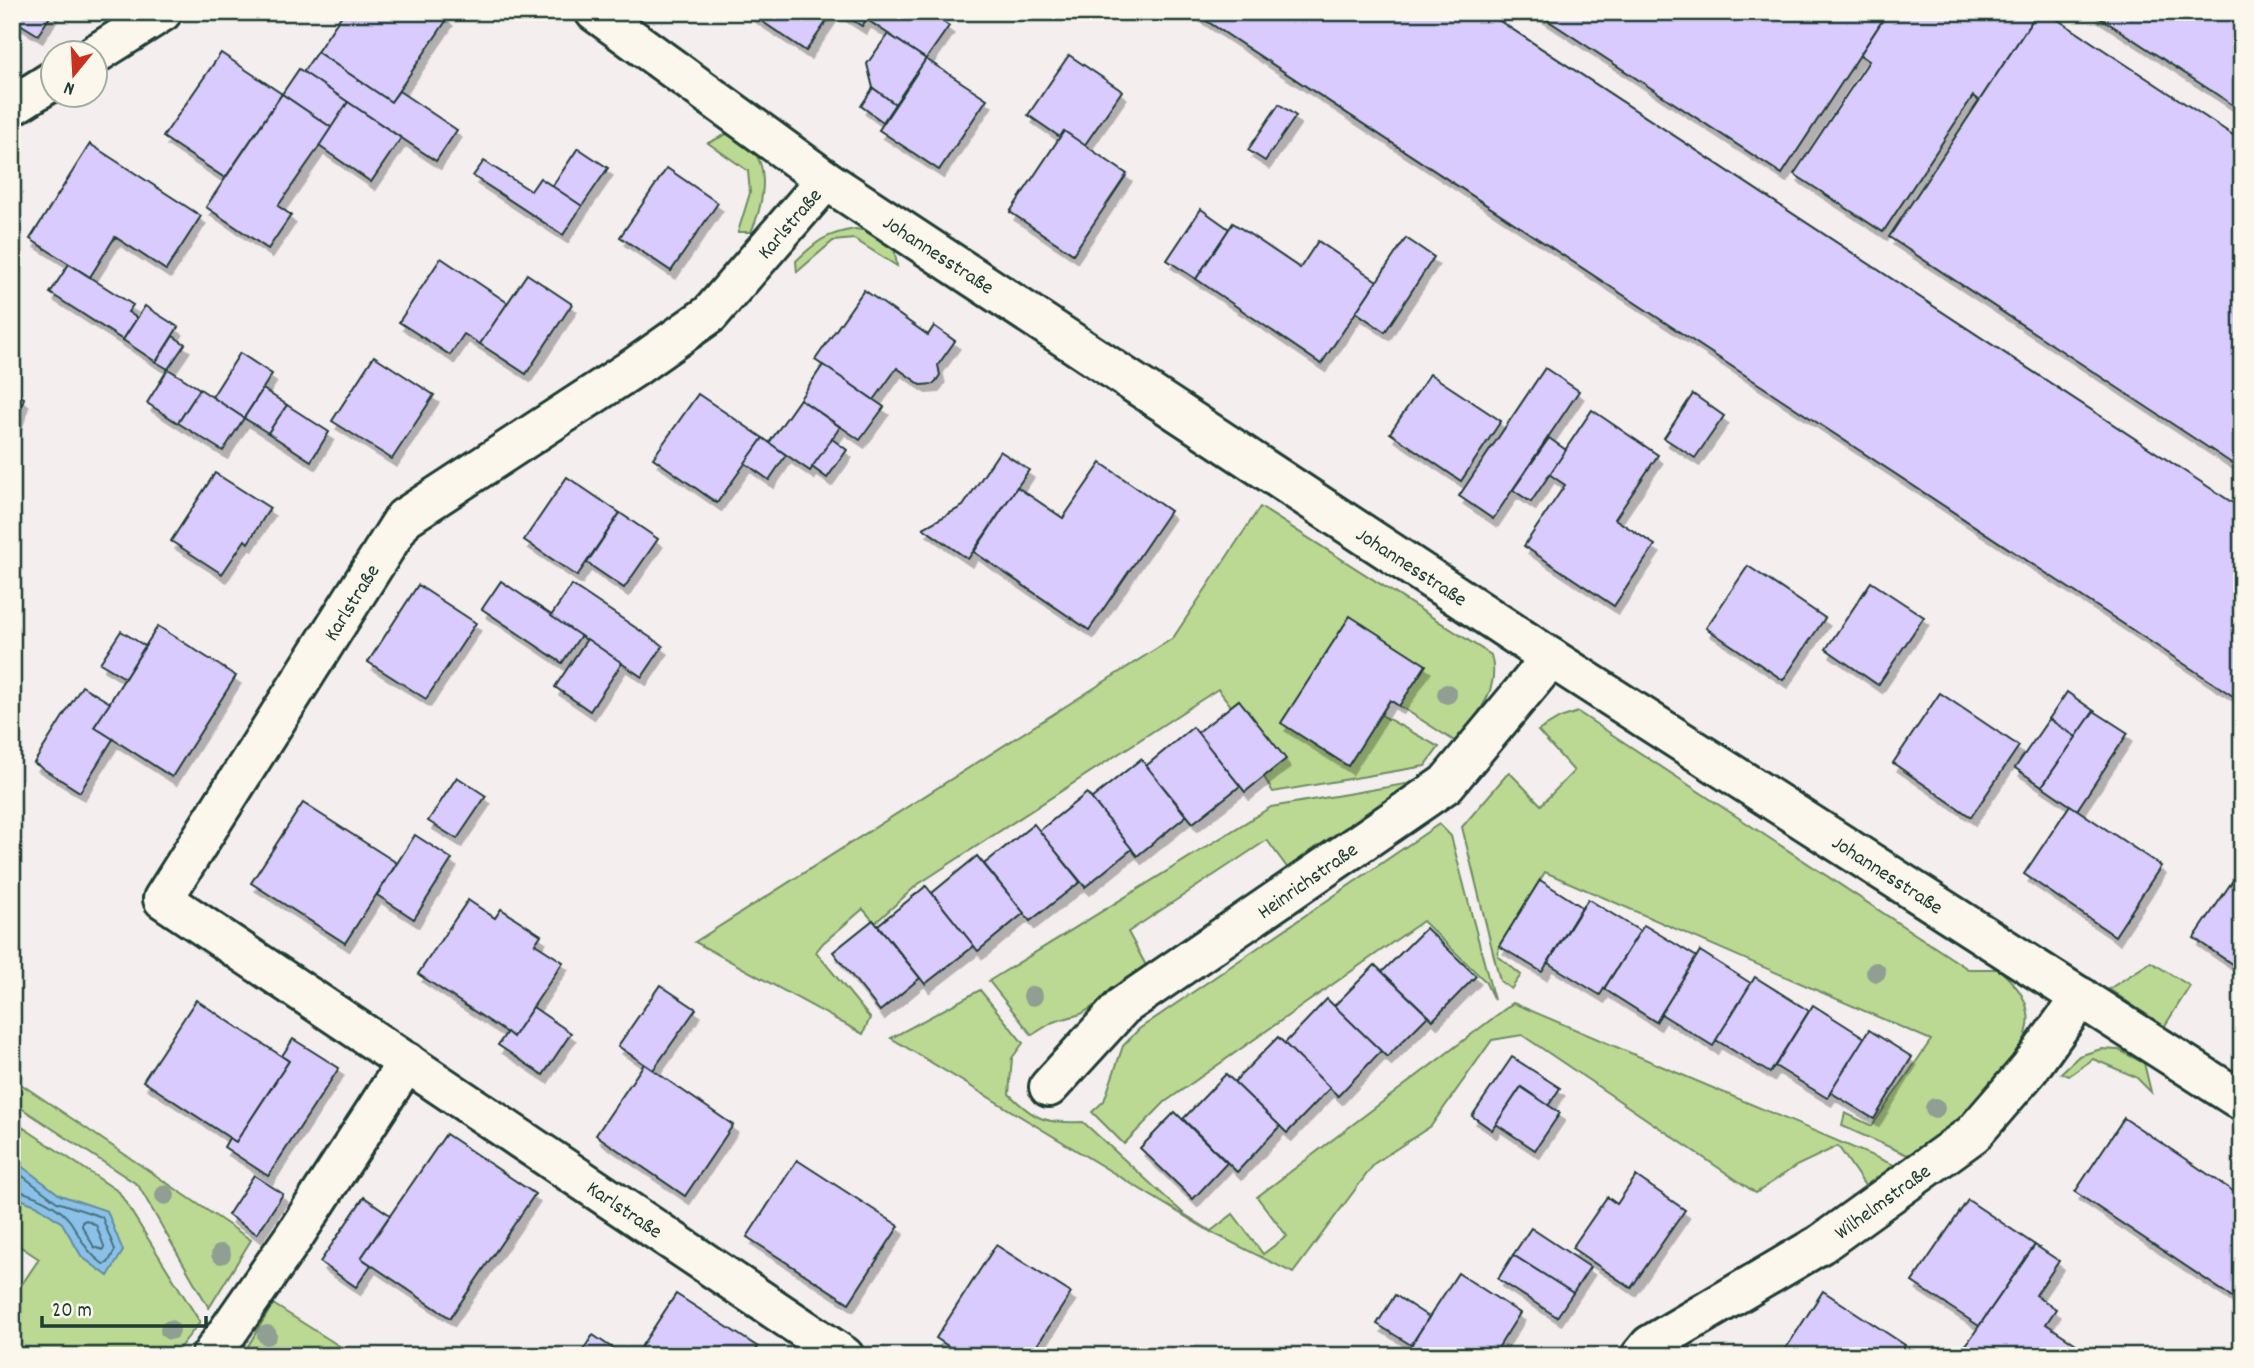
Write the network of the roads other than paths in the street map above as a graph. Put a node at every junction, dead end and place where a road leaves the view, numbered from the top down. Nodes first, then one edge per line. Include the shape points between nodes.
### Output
1 (162, 12) edge
2 (595, 12) edge
3 (108, 46) edge
4 (38, 90) edge
5 (12, 106) edge
6 (826, 180) junction
7 (1551, 658) junction
8 (2081, 997) junction
9 (407, 1062) junction
10 (1049, 1087) dead end
11 (2242, 1101) edge
12 (211, 1356) edge
13 (844, 1356) edge
14 (1641, 1356) edge

1 - 3 street
2 - 6 street, Johannesstraße
4 - 5 street
6 - 7 street, Johannesstraße
6 - 9 street, Karlstraße via 710,314 404,518 163,899
7 - 8 street, Johannesstraße
7 - 10 street, Heinrichstraße via 1446,784 1123,1006
8 - 11 street, Johannesstraße
8 - 14 street, Wilhelmstraße via 2029,1069 1973,1134 1821,1244 1650,1345
9 - 12 street
9 - 13 street, Karlstraße

